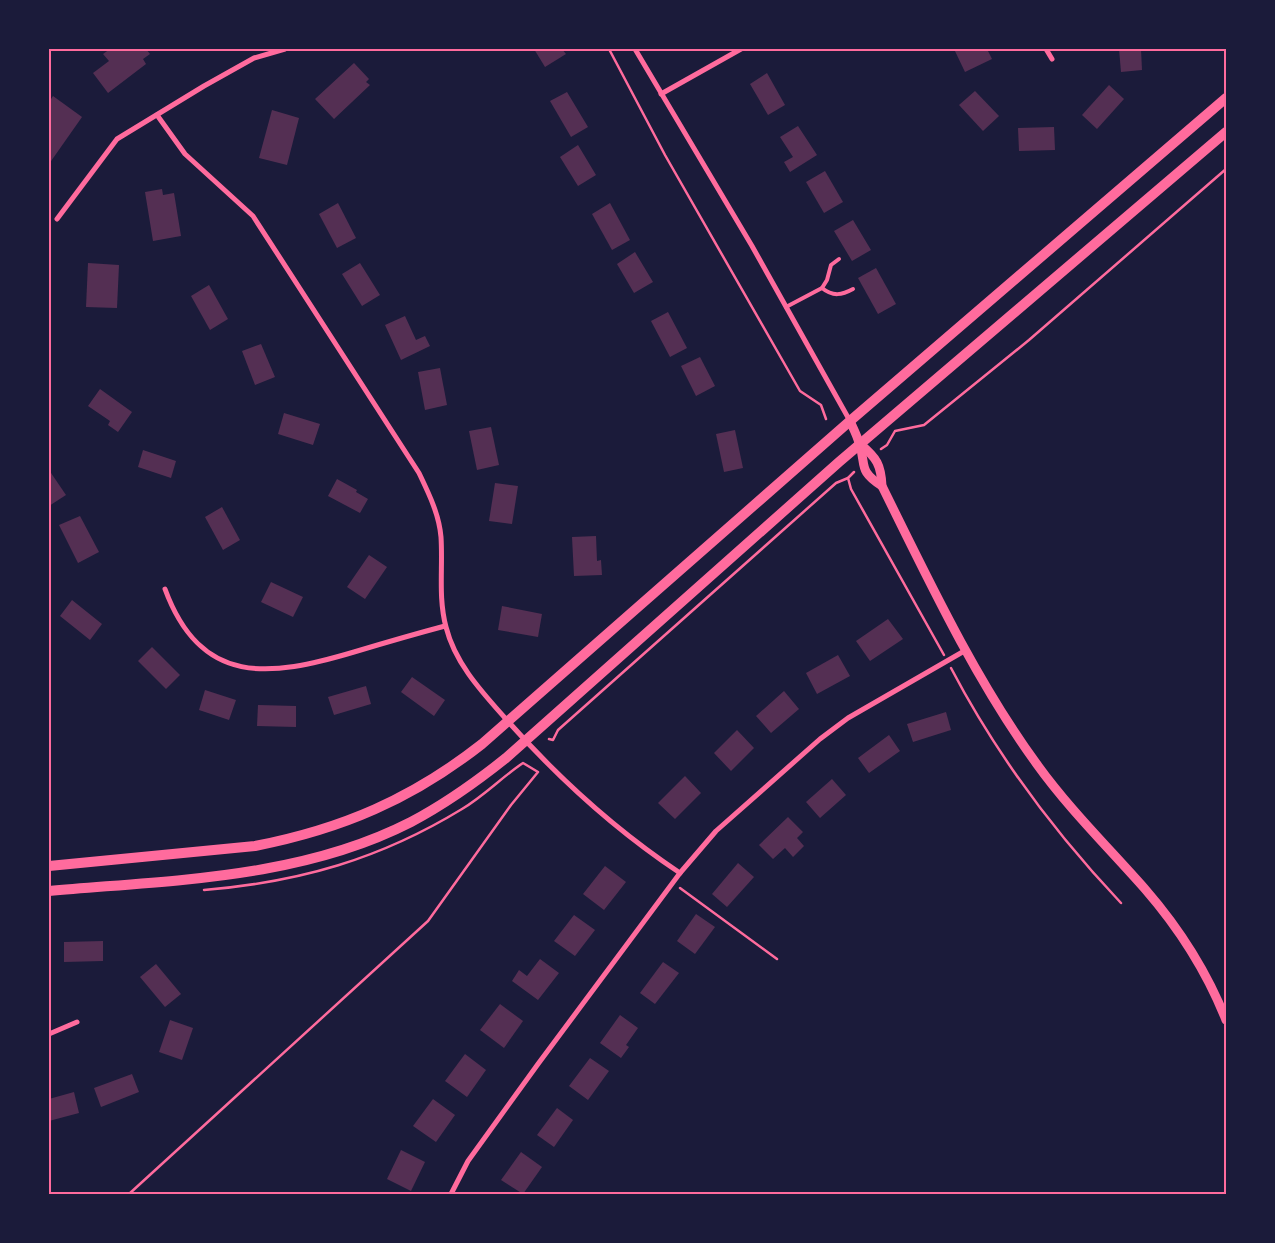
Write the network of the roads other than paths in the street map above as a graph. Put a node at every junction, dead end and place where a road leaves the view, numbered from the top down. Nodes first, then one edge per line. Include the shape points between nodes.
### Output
1 (285, 49) edge
2 (635, 49) edge
3 (741, 49) edge
4 (1046, 49) edge
5 (1052, 59) dead end
6 (661, 94) junction
7 (1226, 98) edge
8 (157, 114) junction
9 (1226, 132) edge
10 (58, 219) dead end
11 (840, 259) dead end
12 (822, 288) junction
13 (853, 289) dead end
14 (786, 307) junction
15 (850, 421) junction
16 (860, 444) junction
17 (882, 486) junction
18 (165, 590) dead end
19 (445, 626) junction
20 (966, 650) junction
21 (508, 722) junction
22 (525, 741) junction
23 (49, 866) edge
24 (680, 873) junction
25 (49, 891) edge
26 (1226, 1020) edge
27 (77, 1022) dead end
28 (49, 1034) edge
29 (451, 1194) edge

1 - 8 street via 254,58
2 - 6 street
3 - 6 street
4 - 5 street
6 - 14 street
7 - 15 main road
8 - 10 street via 117,139
8 - 19 street via 185,154 253,216 419,473 432,499 439,528 439,587
9 - 16 main road
11 - 12 lane via 831,265 828,280
12 - 13 lane via 833,294
12 - 14 lane
14 - 15 street
15 - 16 street
15 - 21 main road
16 - 17 street via 862,465
16 - 17 street via 873,455 882,470
16 - 22 main road
17 - 20 street
18 - 19 street via 175,614 196,642 222,659 250,668 270,670 314,664
19 - 21 street via 459,661
20 - 24 street via 848,718 820,739 716,831
20 - 26 street via 993,698 1069,808 1145,889 1170,921 1193,954
21 - 22 street
21 - 23 main road via 460,761 412,792 354,820 318,832 255,846
22 - 24 street via 590,806 639,846
22 - 25 main road via 483,776 410,823 315,858 266,870
24 - 29 street via 468,1161
27 - 28 street

